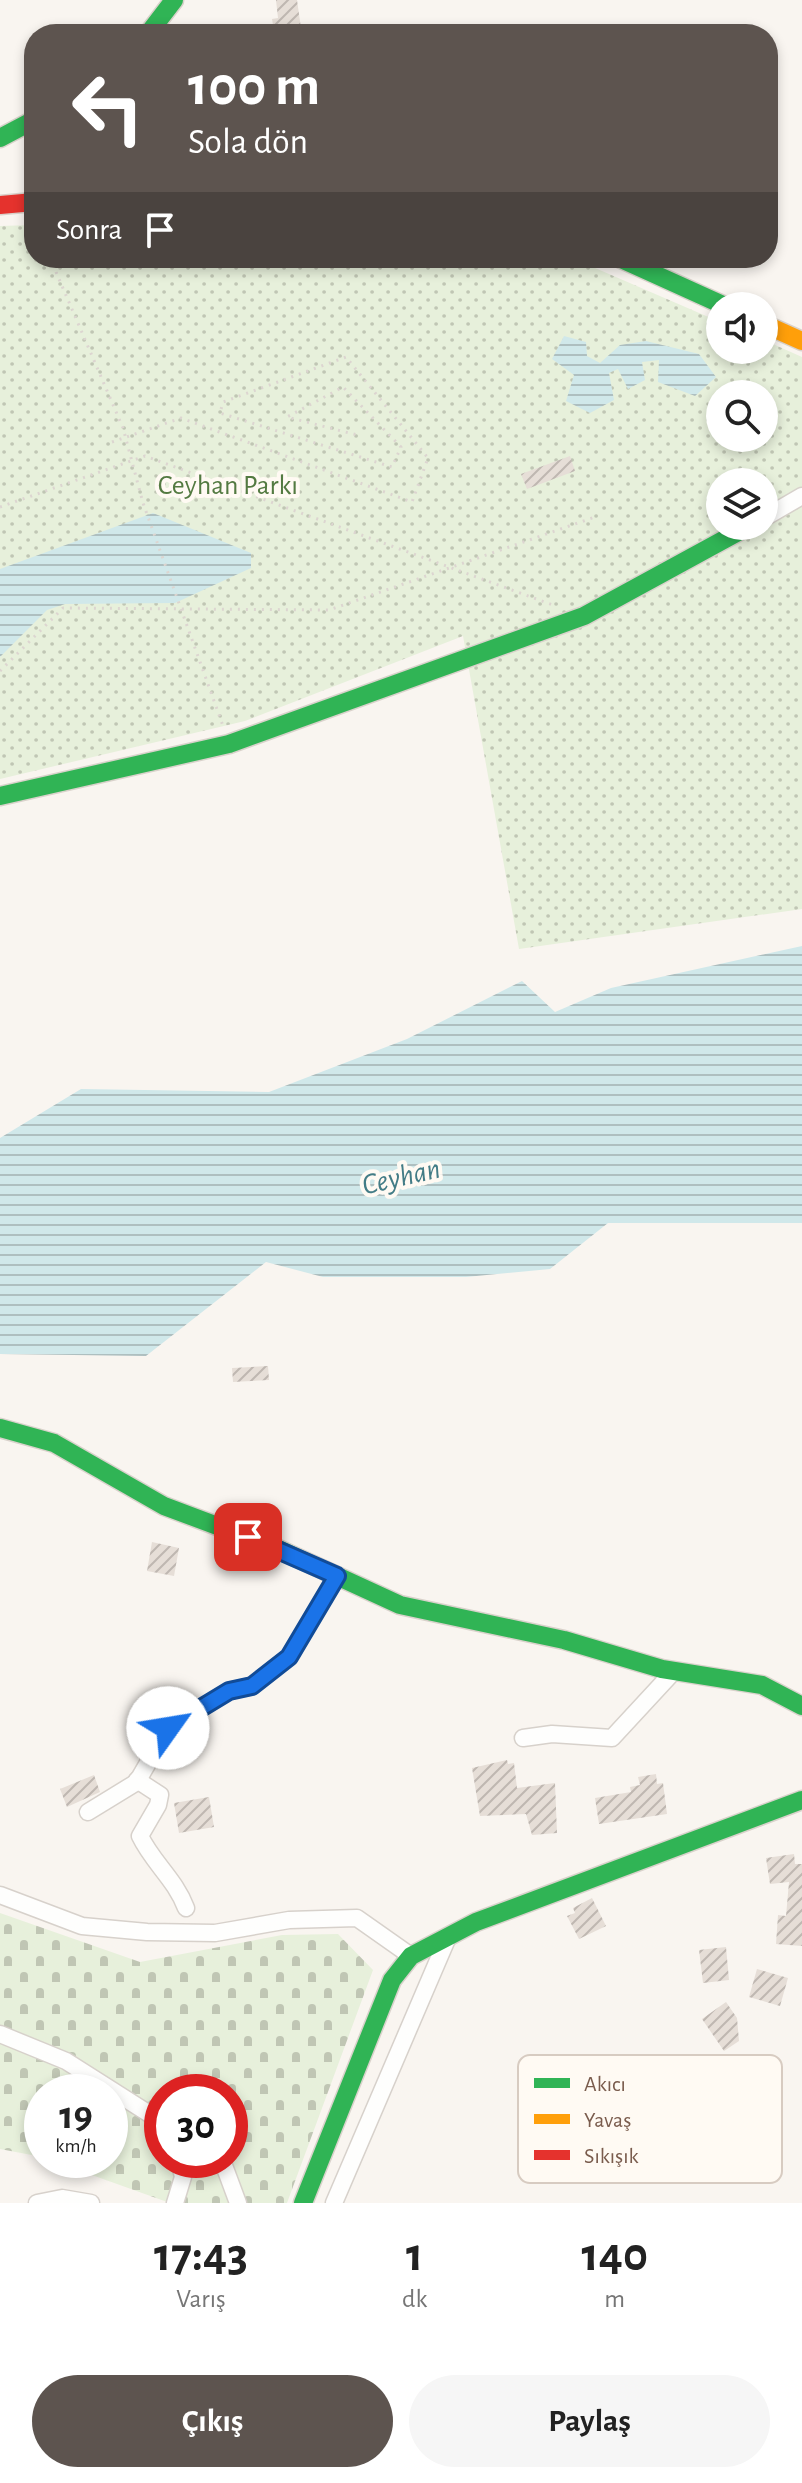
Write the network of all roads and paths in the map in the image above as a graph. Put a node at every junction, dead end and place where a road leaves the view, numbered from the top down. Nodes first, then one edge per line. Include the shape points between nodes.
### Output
1 (174, 0) edge
2 (156, 24) edge
3 (24, 125) edge
4 (0, 138) edge
5 (24, 203) edge
6 (0, 205) edge
7 (641, 268) edge
8 (56, 272) dead end
9 (706, 297) edge
10 (778, 330) edge
11 (802, 341) edge
12 (361, 436) dead end
13 (125, 438) junction
14 (112, 442) dead end
15 (130, 461) junction
16 (802, 496) edge
17 (0, 507) edge
18 (778, 510) edge
19 (595, 517) dead end
20 (723, 540) edge
21 (450, 566) junction
22 (555, 605) dead end
23 (183, 609) junction
24 (0, 671) edge
25 (229, 744) junction
26 (0, 796) edge
27 (0, 1428) edge
28 (337, 1576) junction
29 (674, 1671) junction
30 (802, 1706) edge
31 (523, 1738) dead end
32 (137, 1780) junction
33 (802, 1800) edge
34 (88, 1812) dead end
35 (0, 1895) edge
36 (186, 1908) dead end
37 (448, 1937) junction
38 (411, 1956) junction
39 (0, 2034) edge
40 (144, 2111) edge
41 (183, 2178) edge
42 (229, 2178) edge
43 (37, 2203) edge
44 (91, 2203) edge
45 (175, 2203) edge
46 (238, 2203) edge
47 (303, 2203) edge
48 (334, 2203) edge

1 - 2 street
3 - 4 street
5 - 6 street
7 - 9 street
8 - 13 path
10 - 11 street
12 - 13 path via 287,417 343,387 401,447 392,467 220,413 223,402 346,357 428,458 412,502 181,418
13 - 14 path
13 - 15 path
15 - 17 path
15 - 21 path via 145,456
15 - 23 path
16 - 18 street
19 - 21 path
20 - 25 street via 584,616
21 - 22 path
21 - 23 path via 329,610
23 - 24 path via 63,608
23 - 25 path
25 - 26 street
27 - 28 street via 54,1443 164,1506
28 - 29 street via 400,1605 564,1640
28 - 32 street via 289,1657 252,1686 229,1691 168,1728
29 - 30 street via 762,1685
29 - 31 street via 612,1738
32 - 34 street
32 - 36 street via 160,1795 140,1836 148,1854 179,1888
33 - 37 street
35 - 38 street via 82,1926 147,1932 215,1933 289,1920 357,1918
37 - 38 street
37 - 48 street
38 - 47 street via 392,1980
39 - 40 street via 66,2061
41 - 45 street
42 - 46 street
43 - 44 street via 62,2198

